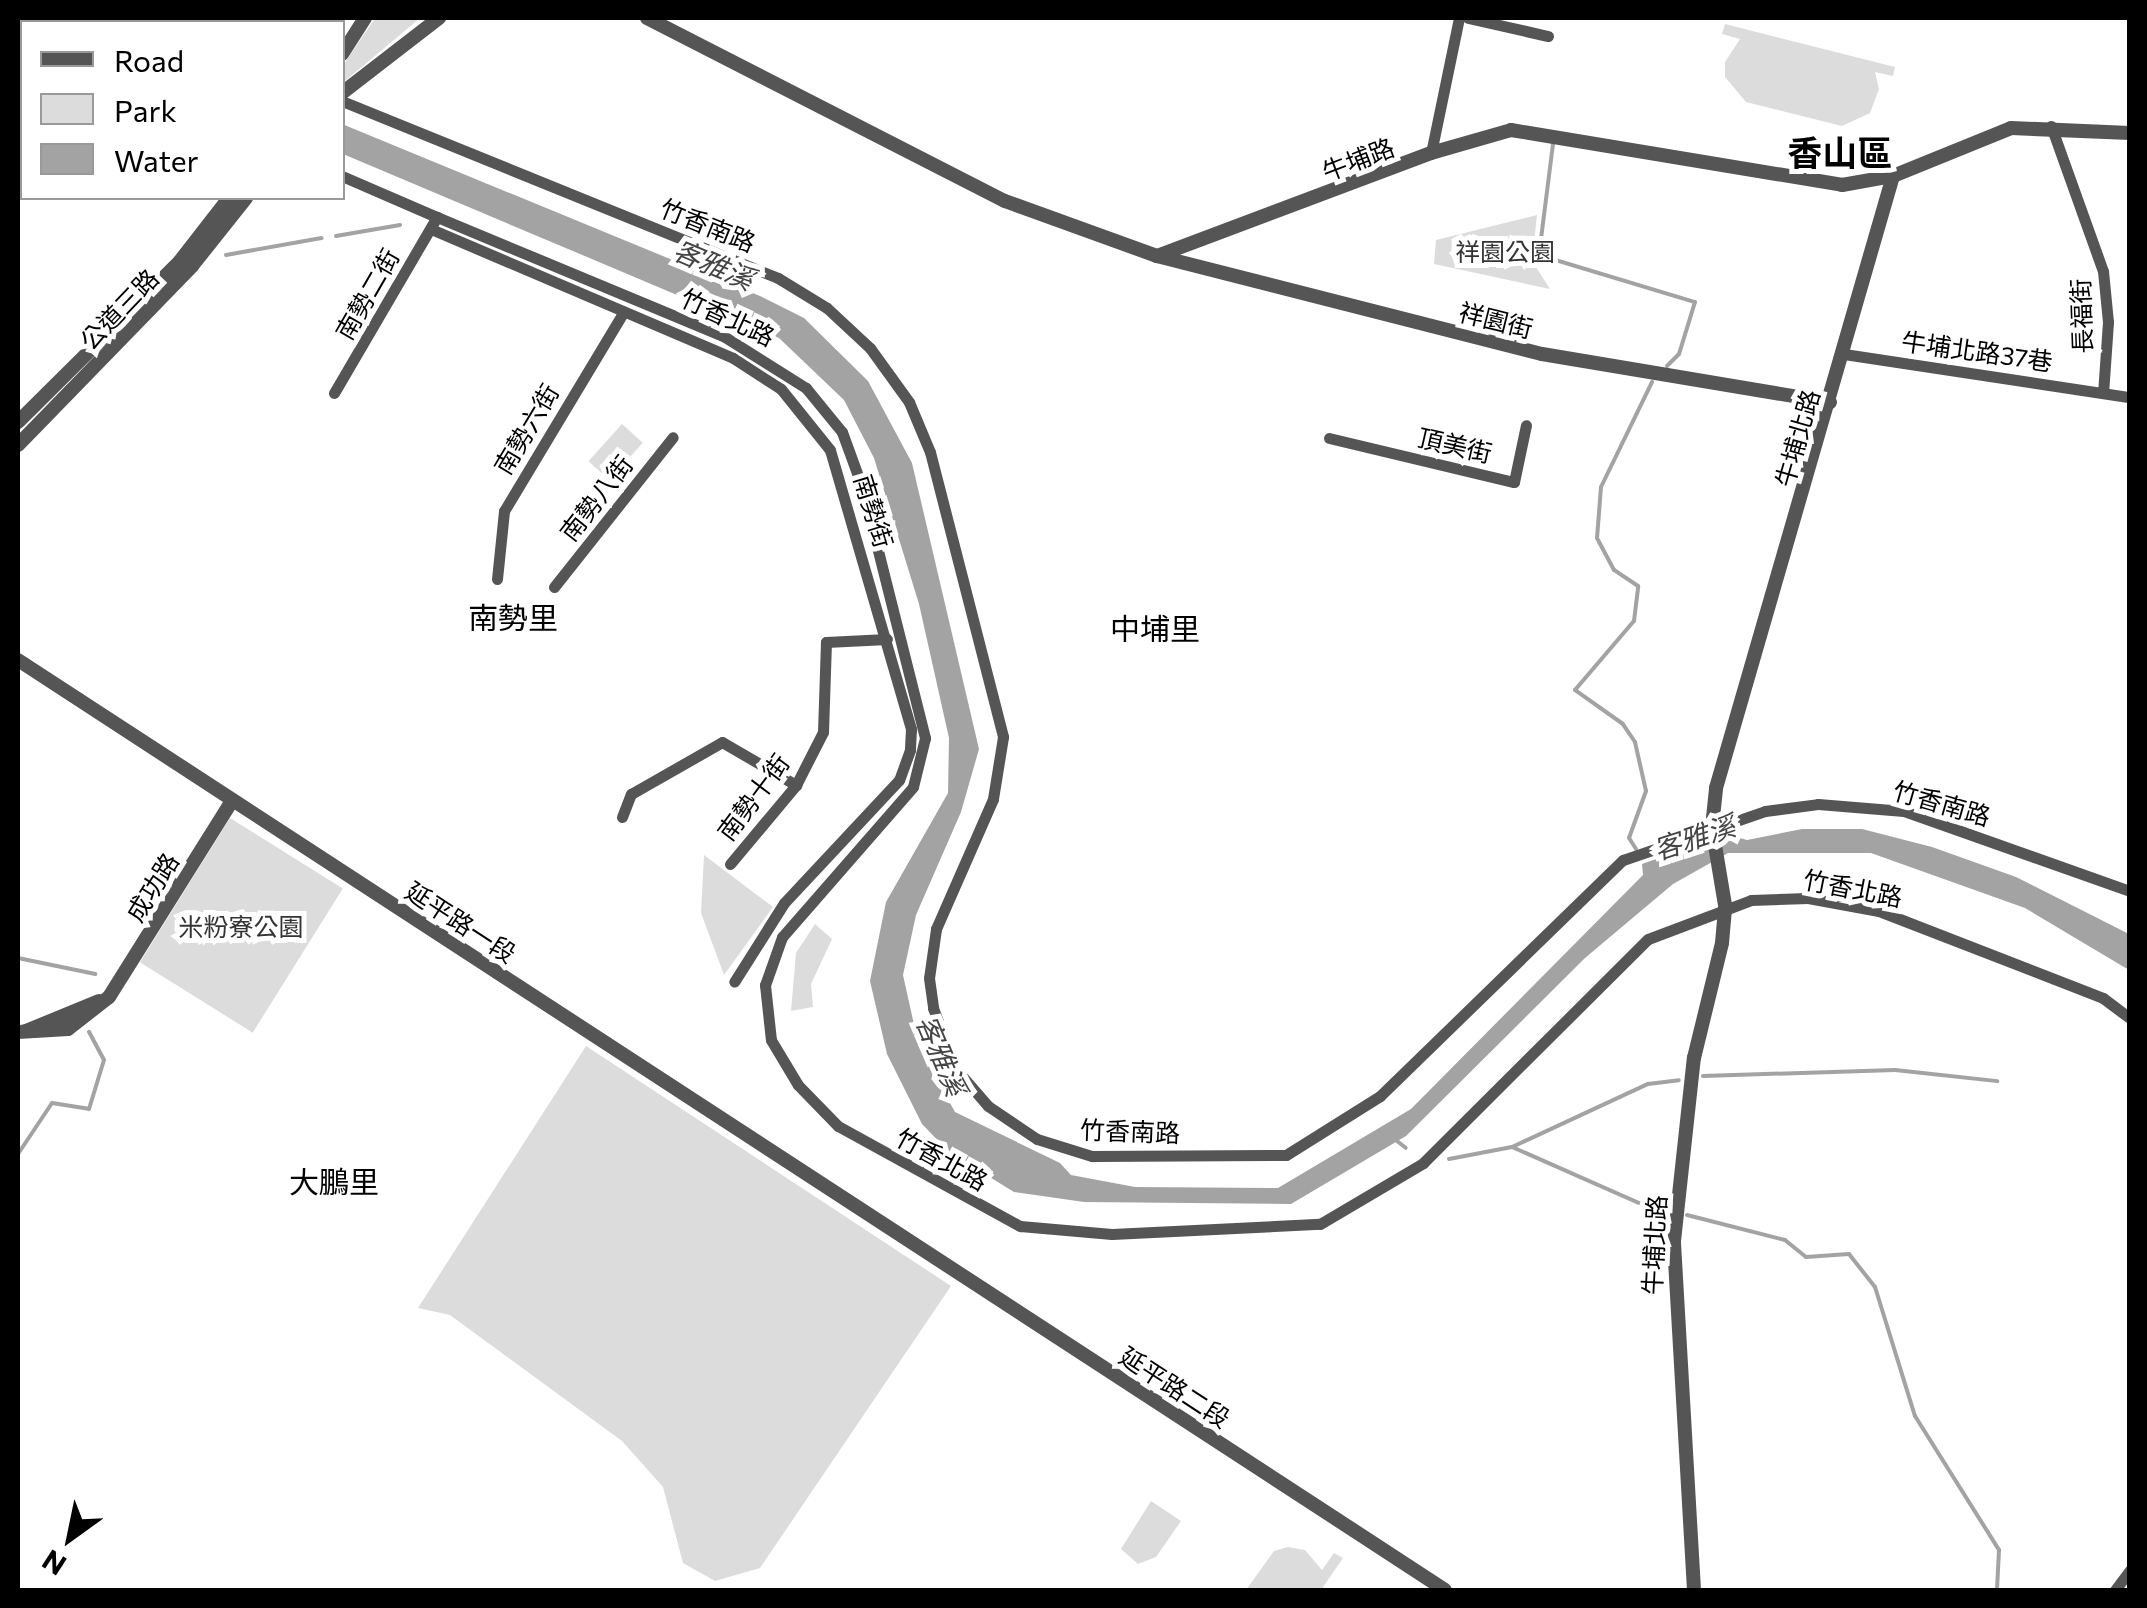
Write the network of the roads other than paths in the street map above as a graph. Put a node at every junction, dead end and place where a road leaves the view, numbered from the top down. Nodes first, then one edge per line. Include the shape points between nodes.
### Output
1 (364, 18) edge
2 (439, 18) edge
3 (647, 18) edge
4 (1459, 18) edge
5 (1468, 18) edge
6 (1548, 36) dead end
7 (345, 49) edge
8 (345, 95) edge
9 (345, 98) edge
10 (2050, 126) junction
11 (2130, 133) edge
12 (1431, 153) junction
13 (1893, 176) junction
14 (345, 177) edge
15 (226, 200) edge
16 (244, 200) edge
17 (436, 221) junction
18 (1212, 236) junction
19 (1158, 256) junction
20 (1218, 272) junction
21 (623, 313) junction
22 (1844, 354) junction
23 (2103, 392) junction
24 (334, 394) dead end
25 (2130, 396) edge
26 (1830, 402) junction
27 (18, 422) edge
28 (1526, 425) dead end
29 (673, 437) dead end
30 (1330, 438) dead end
31 (18, 445) edge
32 (497, 579) dead end
33 (554, 587) dead end
34 (887, 640) junction
35 (18, 660) edge
36 (796, 785) junction
37 (232, 801) junction
38 (622, 817) dead end
39 (1712, 827) junction
40 (730, 864) dead end
41 (2130, 891) edge
42 (1725, 905) junction
43 (734, 982) dead end
44 (2130, 1018) edge
45 (20, 1032) edge
46 (880, 1224) joint
47 (2130, 1570) edge
48 (1445, 1590) edge
49 (1694, 1590) edge
50 (2115, 1590) edge

1 - 7 street
2 - 8 street
3 - 19 street via 1004,201
4 - 12 street
5 - 6 street
9 - 39 street, 竹香南路 via 778,278 827,308 870,348 908,402 951,527 1003,737 993,799 936,929 929,978 933,1008 956,1068 988,1106 1036,1139 1092,1156 1286,1154 1380,1096 1623,860
10 - 11 street, 牛埔路
10 - 13 street, 牛埔路 via 2011,128
10 - 23 street, 長福街 via 2103,271
12 - 13 street, 牛埔路 via 1511,130 1842,185
12 - 18 street, 牛埔路
13 - 22 street, 牛埔北路
14 - 17 street, 竹香北路
15 - 27 street, 公道三路 via 180,260
16 - 31 street, 公道三路 via 192,266
17 - 21 street, 南勢街
17 - 24 street, 南勢二街
17 - 42 street, 竹香北路 via 767,358 806,388 842,432 919,695 922,764 901,801 782,936 770,960 765,1013 782,1063 817,1108 983,1208 1020,1226 1077,1234 1320,1224 1423,1163 1648,939
18 - 19 street, 牛埔路
18 - 20 street via 1204,252
19 - 20 street, 祥園街
20 - 26 street, 祥園街 via 1542,354
21 - 32 street, 南勢六街 via 504,511
21 - 34 street, 南勢街 via 733,358 800,410 830,450 846,492
22 - 23 street, 牛埔北路37巷
22 - 26 street, 牛埔北路
23 - 25 street, 牛埔北路37巷
26 - 39 street, 牛埔北路 via 1716,788
28 - 30 street, 頂美街 via 1514,482
29 - 33 street, 南勢八街
34 - 36 street, 南勢十街 via 826,642 824,732
34 - 43 street, 南勢街 via 911,729 900,780 784,904
35 - 37 street, 延平路一段
36 - 38 street via 722,742 631,794
36 - 40 street, 南勢十街
37 - 45 street, 成功路 via 109,997
37 - 46 street, 延平路一段
39 - 41 street, 竹香南路 via 1790,806 1904,811
39 - 42 street, 牛埔北路
42 - 44 street, 竹香北路 via 1808,898 1879,910 2103,998
42 - 49 street, 牛埔北路 via 1694,1058 1674,1240
46 - 48 street, 延平路二段
47 - 50 street

